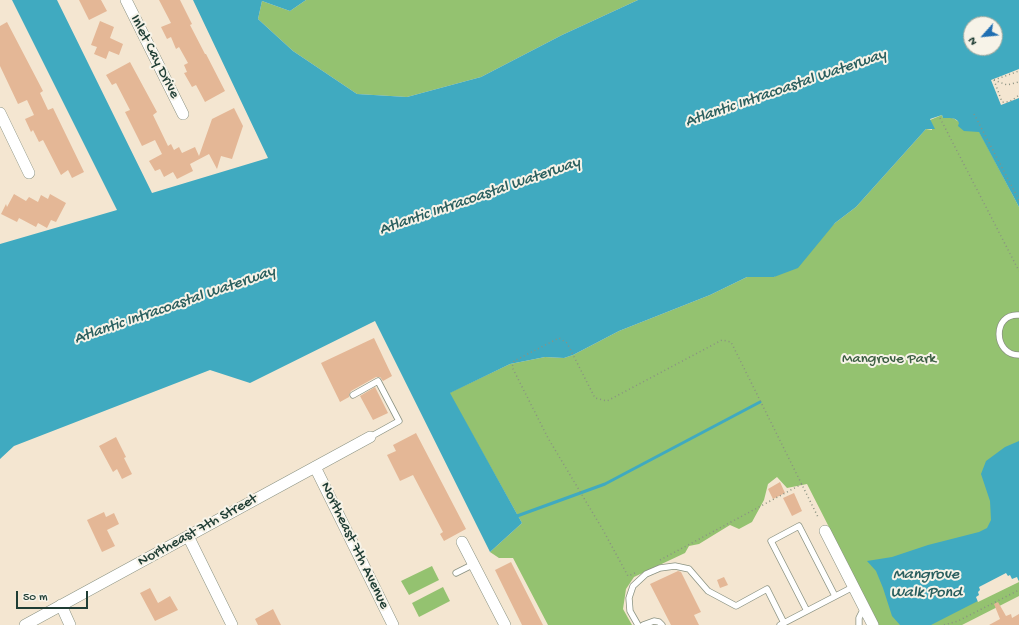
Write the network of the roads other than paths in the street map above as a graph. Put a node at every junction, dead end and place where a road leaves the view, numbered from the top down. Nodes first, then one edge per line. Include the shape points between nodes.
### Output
1 (126, 0) edge
2 (0, 113) edge
3 (183, 114) dead end
4 (29, 172) dead end
5 (1019, 315) edge
6 (1019, 355) edge
7 (353, 395) dead end
8 (370, 436) joint
9 (315, 467) junction
10 (825, 532) dead end
11 (188, 536) junction
12 (462, 542) dead end
13 (474, 564) junction
14 (456, 573) dead end
15 (853, 587) junction
16 (835, 596) junction
17 (61, 605) junction
18 (864, 608) junction
19 (807, 611) junction
20 (782, 624) edge
21 (25, 625) edge
22 (70, 625) edge
23 (232, 625) edge
24 (393, 625) edge
25 (505, 625) edge
26 (638, 625) edge
27 (643, 625) edge
28 (662, 625) edge
29 (859, 625) edge
30 (873, 625) edge

1 - 3 street, Inlet Cay Drive
2 - 4 street
5 - 6 lane via 1014,314 1006,318 998,332 1003,347 1008,352
7 - 8 lane via 378,381 399,421
8 - 9 street, Northeast 7th Street
9 - 11 street, Northeast 7th Street
9 - 24 street, Northeast 7th Avenue
10 - 15 street
11 - 17 street, Northeast 7th Street
11 - 23 street
12 - 13 street
13 - 14 lane
13 - 25 street
15 - 16 lane
15 - 18 street
16 - 19 lane
16 - 19 lane via 799,526 771,541
17 - 21 street, Northeast 7th Street
17 - 22 street
18 - 29 lane
18 - 30 street
19 - 20 lane
20 - 26 lane via 768,589 736,606 708,591 689,568 675,566 660,568 646,574 633,586 629,598 630,611
27 - 28 lane via 654,621

